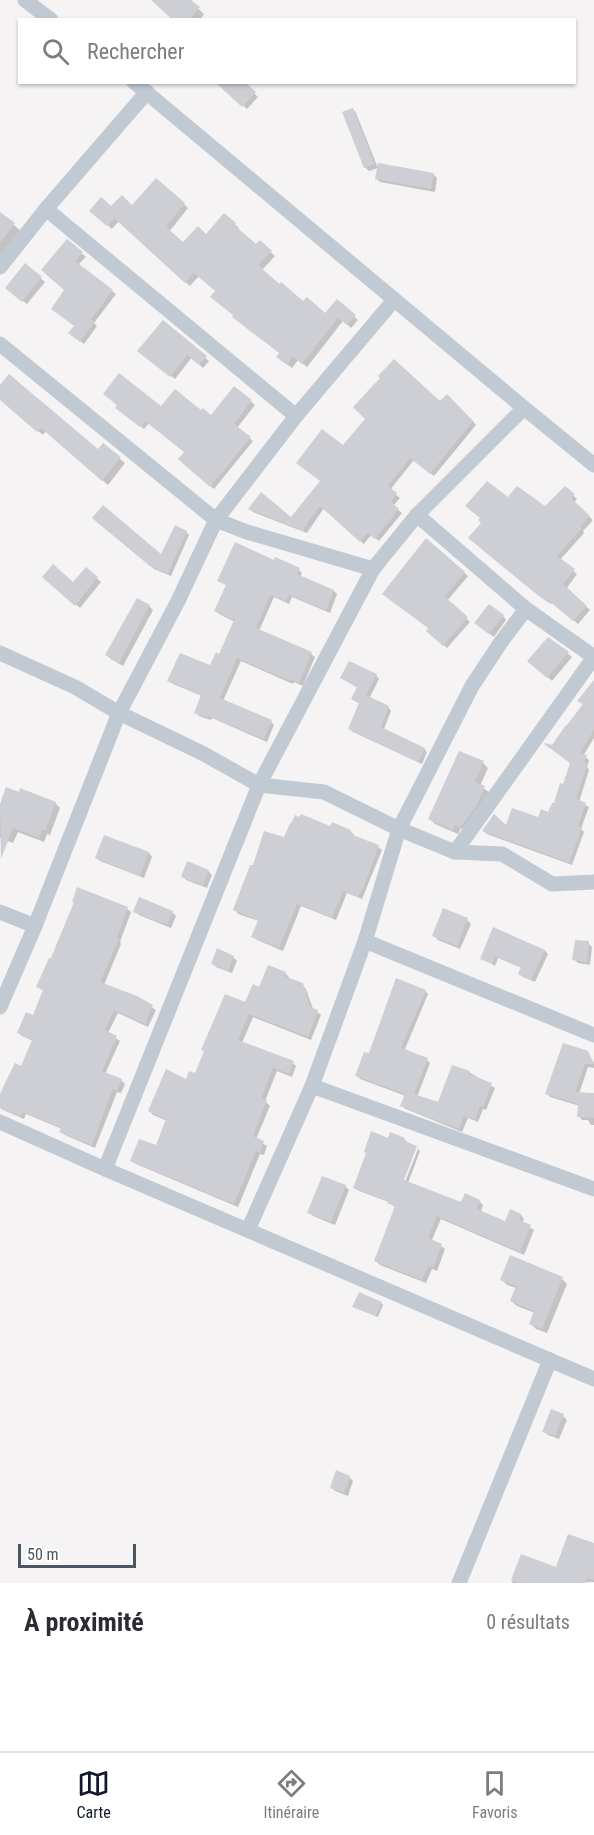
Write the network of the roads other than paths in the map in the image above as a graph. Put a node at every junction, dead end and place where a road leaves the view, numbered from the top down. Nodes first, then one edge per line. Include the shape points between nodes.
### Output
1 (25, 0) edge
2 (48, 18) edge
3 (137, 84) edge
4 (147, 92) junction
5 (46, 209) junction
6 (0, 267) edge
7 (394, 300) junction
8 (0, 344) edge
9 (524, 408) junction
10 (296, 416) junction
11 (594, 465) edge
12 (417, 515) junction
13 (216, 520) junction
14 (373, 569) junction
15 (526, 609) junction
16 (0, 653) edge
17 (118, 713) junction
18 (259, 785) junction
19 (399, 830) junction
20 (455, 852) junction
21 (594, 882) edge
22 (0, 912) edge
23 (34, 926) junction
24 (365, 940) junction
25 (0, 1007) edge
26 (594, 1035) edge
27 (312, 1086) junction
28 (0, 1122) edge
29 (105, 1169) junction
30 (594, 1189) edge
31 (248, 1230) junction
32 (550, 1360) junction
33 (594, 1379) edge
34 (459, 1583) edge

1 - 2 street
3 - 4 street
4 - 5 street
4 - 7 street
5 - 6 street
5 - 10 street
7 - 9 street
7 - 10 street
8 - 13 street
9 - 11 street
9 - 12 street
10 - 13 street
12 - 14 street
12 - 15 street
13 - 14 street
13 - 17 street
14 - 18 street
15 - 19 street via 472,686
15 - 20 street via 594,657
16 - 17 street via 75,687
17 - 18 street
17 - 23 street
18 - 19 street via 324,792
18 - 29 street
19 - 20 street
19 - 24 street
20 - 21 street via 502,854 552,884
22 - 23 street
23 - 25 street
24 - 26 street
24 - 27 street
27 - 30 street
27 - 31 street
28 - 29 street
29 - 31 street
31 - 32 street
32 - 33 street
32 - 34 street

